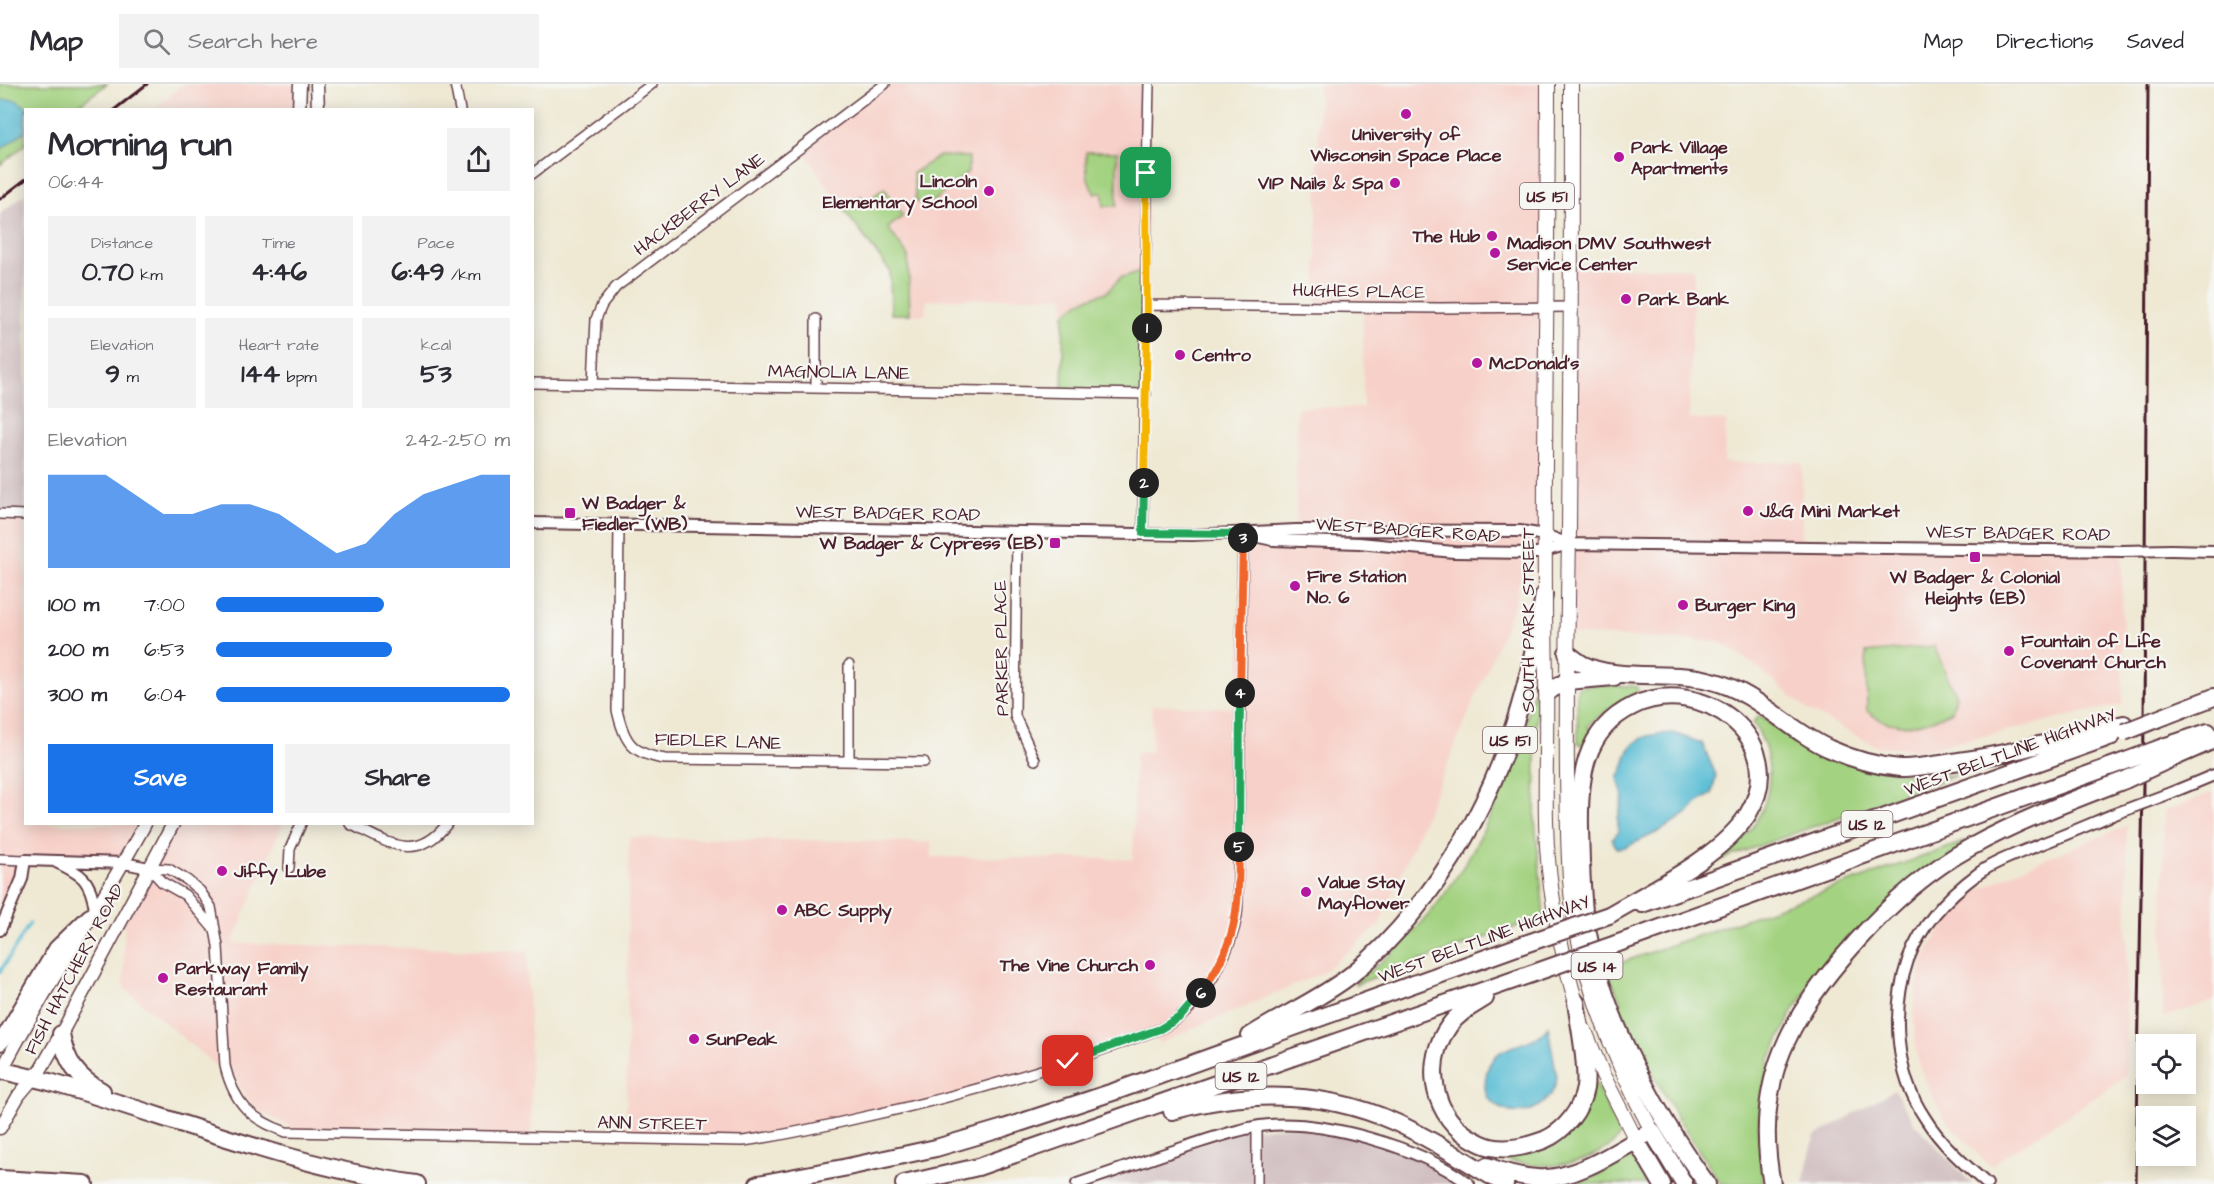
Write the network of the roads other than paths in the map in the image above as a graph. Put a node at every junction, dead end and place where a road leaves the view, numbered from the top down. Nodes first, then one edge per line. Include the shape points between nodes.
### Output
1 (300, 84) edge
2 (317, 84) edge
3 (455, 84) edge
4 (652, 84) edge
5 (885, 84) edge
6 (1149, 84) edge
7 (1548, 84) edge
8 (1571, 84) edge
9 (299, 108) edge
10 (318, 108) edge
11 (460, 108) edge
12 (534, 172) edge
13 (1147, 304) junction
14 (1546, 307) junction
15 (1570, 307) junction
16 (816, 319) dead end
17 (534, 383) edge
18 (593, 384) junction
19 (816, 387) junction
20 (1146, 394) junction
21 (0, 514) edge
22 (24, 515) edge
23 (534, 524) edge
24 (619, 525) junction
25 (1017, 532) junction
26 (1143, 533) junction
27 (1243, 534) junction
28 (1545, 535) junction
29 (1569, 544) junction
30 (2214, 551) edge
31 (1545, 552) junction
32 (1544, 595) junction
33 (1567, 653) junction
34 (849, 665) dead end
35 (1633, 674) junction
36 (1567, 681) junction
37 (1546, 692) junction
38 (2209, 699) edge
39 (2124, 728) junction
40 (2214, 730) edge
41 (2214, 740) edge
42 (2166, 754) junction
43 (1035, 760) dead end
44 (849, 761) junction
45 (924, 762) dead end
46 (2214, 775) edge
47 (144, 825) edge
48 (172, 825) edge
49 (301, 825) edge
50 (352, 825) edge
51 (446, 825) edge
52 (0, 859) edge
53 (25, 860) junction
54 (53, 861) junction
55 (124, 863) junction
56 (149, 868) junction
57 (289, 868) dead end
58 (93, 913) junction
59 (1609, 915) junction
60 (214, 929) junction
61 (0, 930) edge
62 (1503, 984) junction
63 (1576, 1002) junction
64 (61, 1034) junction
65 (0, 1042) edge
66 (1224, 1053) junction
67 (1, 1071) edge
68 (33, 1078) junction
69 (1257, 1127) junction
70 (0, 1128) edge
71 (195, 1128) junction
72 (1652, 1131) junction
73 (1636, 1140) junction
74 (1457, 1157) junction
75 (978, 1167) junction
76 (0, 1179) edge
77 (84, 1184) edge
78 (417, 1184) edge
79 (758, 1184) edge
80 (904, 1184) edge
81 (1077, 1184) edge
82 (1257, 1184) edge
83 (1469, 1184) edge
84 (1505, 1184) edge
85 (1662, 1184) edge
86 (1684, 1184) edge
87 (1707, 1184) edge
88 (1772, 1184) edge
89 (1987, 1184) edge

1 - 9 main road
2 - 10 main road
3 - 11 street
4 - 12 street
5 - 18 street, HACKBERRY LANE via 616,287 596,320
6 - 13 street
7 - 14 main road, SOUTH PARK STREET / US 151
8 - 15 main road, US 151
13 - 14 street, HUGHES PLACE
13 - 20 street
14 - 15 street, HUGHES PLACE
14 - 28 main road, SOUTH PARK STREET / US 151
15 - 29 main road, US 151
16 - 19 street
17 - 18 street, MAGNOLIA LANE
18 - 19 street, MAGNOLIA LANE
19 - 20 street, MAGNOLIA LANE
20 - 26 street
21 - 22 street
23 - 24 street, WEST BADGER ROAD
24 - 25 street, WEST BADGER ROAD
24 - 44 street, FIEDLER LANE via 617,711 622,733 633,747 648,756 665,759
25 - 26 street, WEST BADGER ROAD
25 - 43 street, PARKER PLACE via 1015,717
26 - 27 street, WEST BADGER ROAD
27 - 28 street, WEST BADGER ROAD via 1400,530
27 - 31 street, WEST BADGER ROAD via 1273,540 1359,543 1429,551
27 - 60 street, ANN STREET via 1237,915 1230,942 1193,1004 1180,1017 1149,1034 984,1089 769,1138 286,1132 255,1118 229,1083
28 - 29 street, WEST BADGER ROAD
28 - 31 main road, SOUTH PARK STREET / US 151
29 - 30 street, WEST BADGER ROAD, bridge
29 - 31 street, WEST BADGER ROAD
29 - 33 main road, US 151
31 - 32 main road, SOUTH PARK STREET / US 151
32 - 37 main road, SOUTH PARK STREET / US 14
32 - 66 highway, US 151 via 1539,634 1508,745 1487,796 1449,866 1387,942 1351,975
33 - 35 highway via 1583,664 1605,671
33 - 36 main road, US 151
34 - 44 street
35 - 36 highway
35 - 39 highway via 1715,681 1741,692 1827,748 1893,767 1922,767 1995,756
36 - 37 highway
36 - 72 main road, US 151 via 1568,863 1573,903 1588,978 1609,1043
37 - 63 main road, SOUTH PARK STREET / US 14 via 1549,873
38 - 39 highway, WEST BELTLINE HIGHWAY / US 12, bridge
39 - 59 highway, WEST BELTLINE HIGHWAY / US 12
40 - 42 highway, US 12
41 - 42 highway
42 - 62 highway, US 12, bridge via 2123,762
42 - 88 highway, bridge via 2125,780 1970,847 1936,869 1877,919 1836,964 1798,1015 1785,1043 1769,1095 1768,1159
44 - 45 street, FIEDLER LANE
46 - 89 street, bridge via 1981,872 1929,922 1908,959 1899,1009 1900,1050 1910,1088 1924,1118 1952,1153
47 - 55 main road, FISH HATCHERY ROAD
48 - 56 main road, FISH HATCHERY ROAD
49 - 57 street via 290,849
50 - 51 street via 393,845 407,847 422,846
52 - 53 street
53 - 54 street
53 - 61 street via 22,879
54 - 55 street
54 - 58 street via 87,881 93,893
55 - 56 street
55 - 58 main road, FISH HATCHERY ROAD
56 - 60 street via 162,882 185,895
56 - 60 street, ANN STREET via 169,869 193,885 211,907
56 - 64 main road, FISH HATCHERY ROAD
58 - 65 highway via 57,949
58 - 67 main road, FISH HATCHERY ROAD via 35,1006
59 - 66 highway, WEST BELTLINE HIGHWAY / US 12, bridge
59 - 87 highway, US 14 via 1709,855 1738,828 1752,806 1759,773 1756,755 1740,726 1713,706 1693,699 1669,698 1633,706 1615,718 1588,754 1581,776 1580,808 1584,912 1606,996 1620,1034 1653,1098
62 - 63 highway via 1448,1026 1440,1040 1434,1070 1440,1105 1447,1117 1458,1129 1492,1148 1518,1148 1549,1138 1568,1124 1578,1108 1585,1088
62 - 75 highway, US 12
63 - 73 main road, SOUTH PARK STREET / US 14 via 1603,1075
64 - 68 main road, FISH HATCHERY ROAD
64 - 71 highway via 70,1066 87,1084
66 - 79 highway, WEST BELTLINE HIGHWAY / US 12 via 958,1141
67 - 68 highway
68 - 70 main road, FISH HATCHERY ROAD
68 - 71 highway
69 - 81 street
69 - 82 street
69 - 83 street via 1305,1126 1389,1143
71 - 78 highway via 312,1163
72 - 73 highway
72 - 86 highway
73 - 74 highway via 1560,1176 1538,1178 1504,1172
73 - 85 highway, US 14
74 - 75 highway via 1381,1117 1320,1100 1260,1095 1208,1102
74 - 84 highway
75 - 80 highway, US 12
76 - 77 highway

